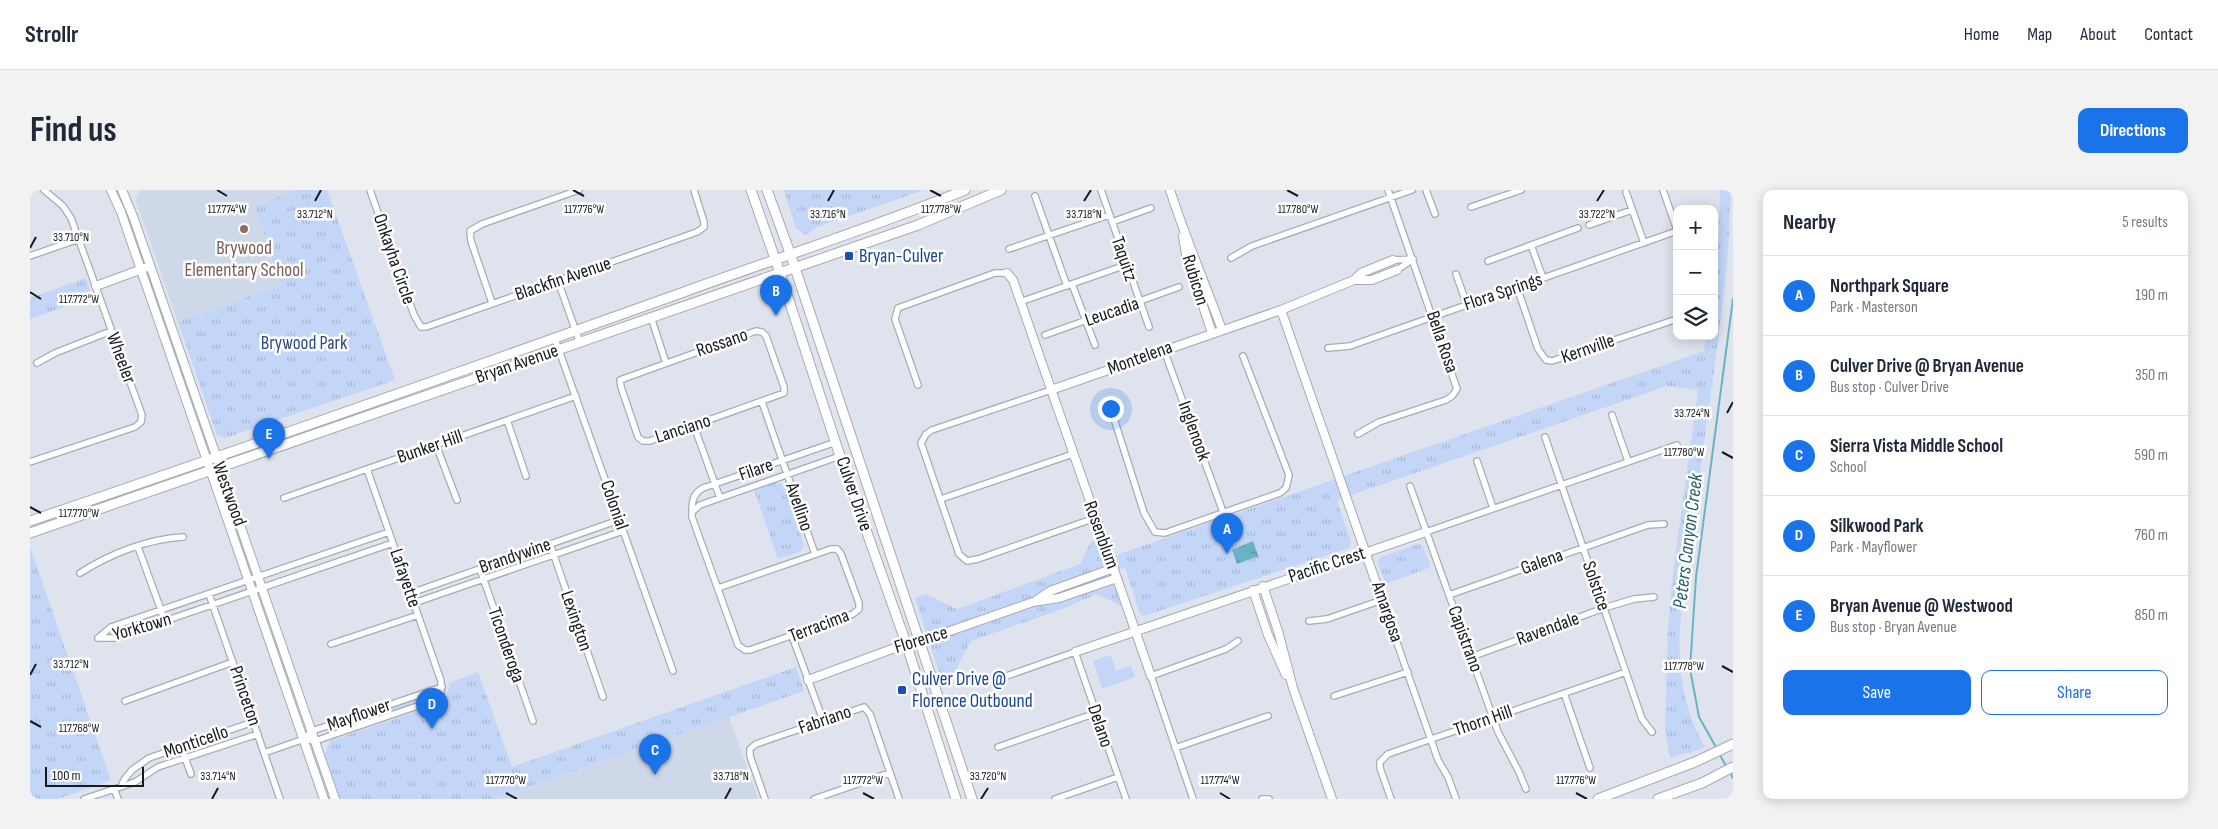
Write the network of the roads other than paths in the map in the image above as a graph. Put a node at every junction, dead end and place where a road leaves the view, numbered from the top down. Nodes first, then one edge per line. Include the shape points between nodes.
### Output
1 (44, 190) edge
2 (370, 190) edge
3 (579, 190) edge
4 (694, 190) edge
5 (750, 190) edge
6 (767, 190) edge
7 (965, 190) edge
8 (1001, 190) edge
9 (1101, 190) edge
10 (1170, 190) edge
11 (1388, 190) edge
12 (1412, 190) edge
13 (1426, 190) edge
14 (1663, 190) edge
15 (117, 191) edge
16 (1516, 191) edge
17 (1626, 192) dead end
18 (1035, 196) dead end
19 (1391, 198) junction
20 (1471, 207) dead end
21 (1151, 208) dead end
22 (1632, 210) junction
23 (1435, 214) dead end
24 (1109, 215) junction
25 (1673, 219) edge
26 (1112, 222) junction
27 (1589, 225) dead end
28 (1182, 227) junction
29 (1578, 228) dead end
30 (1673, 232) edge
31 (1049, 236) junction
32 (79, 239) junction
33 (1644, 243) junction
34 (1531, 245) junction
35 (1009, 249) dead end
36 (790, 253) junction
37 (30, 256) edge
38 (1231, 258) dead end
39 (775, 259) junction
40 (1393, 260) joint
41 (1413, 260) junction
42 (1488, 261) dead end
43 (1383, 264) junction
44 (1126, 265) junction
45 (149, 266) junction
46 (795, 268) junction
47 (140, 270) junction
48 (1397, 270) joint
49 (780, 273) junction
50 (1007, 273) joint
51 (1387, 274) junction
52 (1456, 274) dead end
53 (1543, 278) junction
54 (1354, 280) junction
55 (558, 281) junction
56 (1070, 285) junction
57 (96, 286) junction
58 (1517, 287) junction
59 (1179, 288) dead end
60 (1020, 302) junction
61 (1140, 302) junction
62 (492, 303) junction
63 (1467, 305) junction
64 (1281, 310) junction
65 (651, 317) junction
66 (1433, 317) junction
67 (1673, 320) edge
68 (1086, 321) junction
69 (421, 327) joint
70 (1149, 327) dead end
71 (1222, 330) junction
72 (111, 331) junction
73 (576, 332) junction
74 (1212, 333) junction
75 (1046, 335) dead end
76 (555, 339) junction
77 (580, 342) junction
78 (1095, 345) dead end
79 (1328, 348) dead end
80 (559, 350) junction
81 (1164, 350) junction
82 (1243, 356) dead end
83 (37, 363) dead end
84 (666, 363) junction
85 (620, 380) joint
86 (918, 385) dead end
87 (1051, 390) junction
88 (784, 393) joint
89 (576, 396) junction
90 (762, 402) junction
91 (1108, 403) dead end
92 (1612, 414) dead end
93 (507, 420) junction
94 (694, 426) junction
95 (1358, 434) dead end
96 (1544, 437) dead end
97 (836, 442) junction
98 (436, 445) junction
99 (1677, 445) dead end
100 (1073, 454) junction
101 (840, 456) junction
102 (216, 457) junction
103 (206, 460) junction
104 (783, 460) junction
105 (1477, 461) dead end
106 (1628, 461) junction
107 (30, 462) edge
108 (214, 469) junction
109 (367, 469) junction
110 (788, 474) junction
111 (526, 476) dead end
112 (715, 484) junction
113 (1561, 485) junction
114 (1410, 486) dead end
115 (284, 498) dead end
116 (720, 498) junction
117 (457, 500) dead end
118 (941, 500) junction
119 (1493, 508) junction
120 (692, 512) junction
121 (1223, 512) junction
122 (1095, 518) junction
123 (619, 520) junction
124 (30, 521) edge
125 (1664, 524) dead end
126 (623, 531) junction
127 (389, 532) junction
128 (1426, 532) junction
129 (30, 534) edge
130 (183, 538) dead end
131 (393, 543) junction
132 (550, 544) junction
133 (138, 546) junction
134 (1583, 547) junction
135 (1366, 553) junction
136 (815, 554) junction
137 (554, 555) junction
138 (1114, 568) junction
139 (480, 569) junction
140 (80, 573) dead end
141 (258, 576) junction
142 (1117, 578) junction
143 (247, 579) junction
144 (484, 579) junction
145 (1263, 586) junction
146 (718, 588) junction
147 (262, 589) junction
148 (1253, 590) junction
149 (251, 592) junction
150 (411, 593) junction
151 (209, 594) junction
152 (1449, 595) junction
153 (1654, 598) dead end
154 (1382, 600) junction
155 (1033, 602) junction
156 (414, 604) junction
157 (213, 605) junction
158 (1604, 608) junction
159 (161, 610) junction
160 (418, 615) junction
161 (165, 621) junction
162 (1309, 621) dead end
163 (1135, 632) junction
164 (792, 636) junction
165 (1238, 641) dead end
166 (919, 642) junction
167 (331, 644) dead end
168 (907, 646) junction
169 (1075, 652) junction
170 (1471, 657) junction
171 (233, 662) junction
172 (673, 671) dead end
173 (1408, 672) junction
174 (1626, 672) junction
175 (1151, 676) junction
176 (808, 680) junction
177 (977, 680) dead end
178 (442, 687) junction
179 (1293, 688) junction
180 (1564, 693) junction
181 (1334, 696) dead end
182 (603, 697) dead end
183 (125, 701) dead end
184 (1096, 712) junction
185 (1268, 716) dead end
186 (1493, 718) junction
187 (823, 720) junction
188 (254, 722) junction
189 (532, 722) dead end
190 (312, 732) junction
191 (1652, 732) dead end
192 (258, 734) junction
193 (1431, 739) junction
194 (304, 740) junction
195 (315, 741) junction
196 (1733, 744) edge
197 (182, 746) junction
198 (998, 747) dead end
199 (1176, 748) junction
200 (264, 753) junction
201 (185, 758) junction
202 (1733, 767) edge
203 (1590, 768) dead end
204 (889, 773) junction
205 (191, 774) dead end
206 (1118, 777) junction
207 (117, 788) junction
208 (1526, 790) dead end
209 (1622, 790) junction
210 (84, 799) edge
211 (118, 799) edge
212 (280, 799) edge
213 (324, 799) edge
214 (335, 799) edge
215 (765, 799) edge
216 (814, 799) edge
217 (899, 799) edge
218 (956, 799) edge
219 (972, 799) edge
220 (1055, 799) edge
221 (1126, 799) edge
222 (1193, 799) edge
223 (1262, 799) edge
224 (1269, 799) edge
225 (1332, 799) edge
226 (1391, 799) edge
227 (1456, 799) edge
228 (1598, 799) edge
229 (1616, 799) edge
230 (1658, 799) edge

1 - 32 street, Wheeler via 63,206
2 - 69 street, Onkayha Circle
3 - 62 street via 470,231
4 - 55 street, Blackfin Avenue via 704,227 697,232
5 - 39 main road, Culver Drive
6 - 36 main road, Culver Drive
7 - 36 main road, Bryan Avenue
8 - 46 main road, Bryan Avenue via 918,225
9 - 24 street, Taquitz
10 - 28 street, Rubicon
11 - 19 street, Bella Rosa
12 - 19 street
13 - 23 street
14 - 25 street
15 - 45 street, Westwood via 134,219
15 - 47 street, Westwood
16 - 20 street
17 - 22 street
18 - 31 street
19 - 38 street via 1252,246
19 - 41 street, Bella Rosa
21 - 26 street
22 - 27 street
22 - 33 street
24 - 26 street, Taquitz
24 - 31 street
26 - 44 street, Taquitz
28 - 71 street, Rubicon
28 - 74 street, Rubicon via 1186,255
29 - 34 street
30 - 33 street, Flora Springs
31 - 35 street
31 - 56 street
32 - 37 street
32 - 57 street, Wheeler
33 - 53 street, Flora Springs
34 - 42 street
34 - 53 street
36 - 39 main road, Bryan Avenue
36 - 46 main road, Culver Drive
39 - 49 main road, Culver Drive
39 - 73 main road, Bryan Avenue
40 - 41 street, Montelena
40 - 43 street, Montelena
41 - 48 street, Montelena
41 - 66 street, Bella Rosa
43 - 51 street
43 - 54 street, Montelena via 1361,272
44 - 56 street
44 - 61 street, Taquitz
45 - 47 street
45 - 102 street, Westwood
46 - 49 main road, Bryan Avenue
46 - 166 main road, Culver Drive
47 - 57 street
47 - 103 street, Westwood
48 - 51 street, Montelena
49 - 65 main road, Bryan Avenue
49 - 97 main road, Culver Drive
50 - 60 street, Rosenblum via 1013,280
50 - 86 street via 974,280 902,305 896,311 896,320
51 - 54 street, Montelena via 1372,280
52 - 63 street
53 - 58 street, Flora Springs
54 - 64 street, Montelena
55 - 62 street, Blackfin Avenue
55 - 73 street
56 - 60 street
56 - 68 street
57 - 72 street, Wheeler
58 - 63 street, Flora Springs
58 - 67 street, Kernville via 1538,349 1546,360 1558,359
59 - 61 street, Leucadia
60 - 87 street, Rosenblum
61 - 68 street, Leucadia
61 - 70 street, Taquitz
62 - 69 street, Blackfin Avenue via 432,326
63 - 66 street, Flora Springs
64 - 71 street, Montelena
64 - 135 street, Amargosa
65 - 77 main road, Bryan Avenue
65 - 84 street
66 - 79 street, Flora Springs via 1350,346
66 - 95 street, Bella Rosa via 1456,392 1446,400 1379,422
68 - 75 street, Leucadia
68 - 78 street
71 - 74 street, Montelena
72 - 83 street
72 - 107 street, Wheeler via 142,422
73 - 76 main road, Bryan Avenue
73 - 77 street
74 - 81 street, Montelena
76 - 80 street, Colonial
76 - 102 main road, Bryan Avenue
77 - 80 main road, Bryan Avenue
80 - 89 street, Colonial
80 - 108 main road, Bryan Avenue
81 - 87 street, Montelena
81 - 121 street, Inglenook
82 - 121 street via 1289,476 1286,488 1280,493
84 - 85 street, Rossano
84 - 88 street, Rossano via 756,331 762,332 769,344
85 - 94 street, Lanciano via 638,437 643,442
87 - 100 street, Rosenblum
87 - 118 street, Montelena via 926,434 921,443
88 - 90 street, Lanciano
89 - 93 street, Bunker Hill
89 - 123 street, Colonial
90 - 94 street, Lanciano
90 - 104 street, Avellino
91 - 121 street via 1144,513 1155,532 1165,532
92 - 106 street
93 - 98 street, Bunker Hill
93 - 111 street
94 - 112 street
96 - 113 street, Solstice
97 - 101 main road, Culver Drive
97 - 104 street, Filare
98 - 109 street, Bunker Hill
98 - 117 street
99 - 106 street, Pacific Crest
100 - 118 street
100 - 122 street, Rosenblum
101 - 110 street, Filare
101 - 168 main road, Culver Drive
102 - 103 main road, Bryan Avenue
102 - 108 street, Westwood
103 - 108 street, Westwood
103 - 124 main road, Bryan Avenue
104 - 110 street, Avellino
104 - 112 street, Filare
105 - 119 street
106 - 113 street, Pacific Crest
108 - 129 main road, Bryan Avenue
108 - 141 street, Westwood
108 - 143 street, Westwood
109 - 115 street, Bunker Hill
109 - 127 street, Lafayette
110 - 116 street, Filare
110 - 136 street, Avellino
112 - 116 street
112 - 120 street, Filare via 697,492
113 - 119 street, Pacific Crest
113 - 134 street, Solstice
114 - 128 street, Capistrano
116 - 120 street, Filare via 700,505
118 - 122 street via 959,554 967,560
119 - 128 street, Pacific Crest
120 - 146 street
122 - 138 street, Rosenblum
123 - 126 street, Colonial
123 - 132 street, Brandywine
125 - 134 street, Galena via 1648,525
126 - 137 street, Brandywine
126 - 172 street, Colonial
127 - 131 street, Lafayette
127 - 141 street, Yorktown
128 - 135 street, Pacific Crest
128 - 152 street, Capistrano
130 - 133 street via 162,539
131 - 147 street, Yorktown
131 - 150 street, Lafayette
132 - 137 street, Lexington
132 - 139 street, Brandywine
133 - 140 street via 99,561
133 - 159 street
134 - 152 street, Galena
134 - 158 street, Solstice
135 - 145 street, Pacific Crest
135 - 154 street, Amargosa
136 - 146 street
136 - 164 street, Terracima via 837,549 859,609
137 - 144 street, Brandywine
137 - 182 street, Lexington
138 - 142 street, Rosenblum
138 - 155 street, Florence via 1050,592
139 - 144 street, Ticonderoga
139 - 150 street, Brandywine
141 - 143 street, Yorktown
141 - 147 street, Westwood
142 - 155 street, Florence via 1059,598
142 - 163 street, Rosenblum
143 - 149 street, Westwood
143 - 151 street, Yorktown
144 - 156 street, Brandywine
144 - 189 street, Ticonderoga
145 - 148 street, Pacific Crest
145 - 179 street
146 - 164 street, Terracima via 738,646 745,650
147 - 149 street, Yorktown
147 - 190 street, Westwood
148 - 163 street, Pacific Crest
148 - 179 street via 1268,635
149 - 157 street, Yorktown
149 - 194 street, Westwood
150 - 156 street, Lafayette
151 - 157 street, Princeton
151 - 159 street, Yorktown
152 - 170 street, Capistrano
153 - 158 street, Ravendale via 1634,599
154 - 162 street via 1327,619
154 - 173 street, Amargosa
155 - 166 street, Florence
156 - 160 street, Lafayette
157 - 161 street, Yorktown
157 - 171 street, Princeton
158 - 170 street, Ravendale
158 - 174 street, Solstice
159 - 161 street
159 - 161 street, Yorktown via 111,627 98,638 115,638
160 - 167 street
160 - 178 street, Lafayette
163 - 169 street, Pacific Crest
163 - 175 street, Rosenblum
164 - 176 street
165 - 175 street via 1226,649
166 - 168 street, Florence
166 - 219 main road, Culver Drive
168 - 176 street, Florence
168 - 218 main road, Culver Drive
169 - 177 street, Pacific Crest via 998,679
169 - 184 street, Delano
170 - 186 street, Capistrano
171 - 183 street
171 - 188 street, Princeton
173 - 181 street
173 - 193 street, Amargosa
174 - 180 street, Thorn Hill
174 - 191 street, Solstice via 1642,719
175 - 199 street, Rosenblum
176 - 187 street
178 - 190 street, Mayflower
178 - 195 street, Mayflower via 434,700
179 - 225 street
180 - 186 street, Thorn Hill
180 - 203 street
184 - 198 street
184 - 206 street, Delano
185 - 199 street
186 - 193 street, Thorn Hill
186 - 208 street, Capistrano
187 - 204 street, Fabriano via 864,707 870,714
187 - 215 street, Fabriano via 750,749
188 - 192 street, Princeton
188 - 197 street, Monticello
190 - 194 street, Mayflower
190 - 195 street, Westwood
192 - 200 street, Princeton
192 - 201 street, Monticello
193 - 226 street, Thorn Hill via 1384,757 1380,768
193 - 227 street, Amargosa
194 - 195 street, Mayflower
194 - 200 street, Mayflower
194 - 213 street, Westwood
195 - 214 street, Westwood
196 - 209 main road
197 - 201 street
197 - 207 street, Monticello via 140,763
199 - 222 street, Rosenblum
200 - 212 street, Princeton
201 - 205 street
201 - 207 street, Monticello via 158,767 135,782
202 - 230 main road
204 - 216 street
204 - 217 street, Fabriano
206 - 220 street
206 - 221 street, Delano
207 - 210 street, Monticello
207 - 211 street
209 - 228 main road
209 - 229 main road
223 - 224 street

